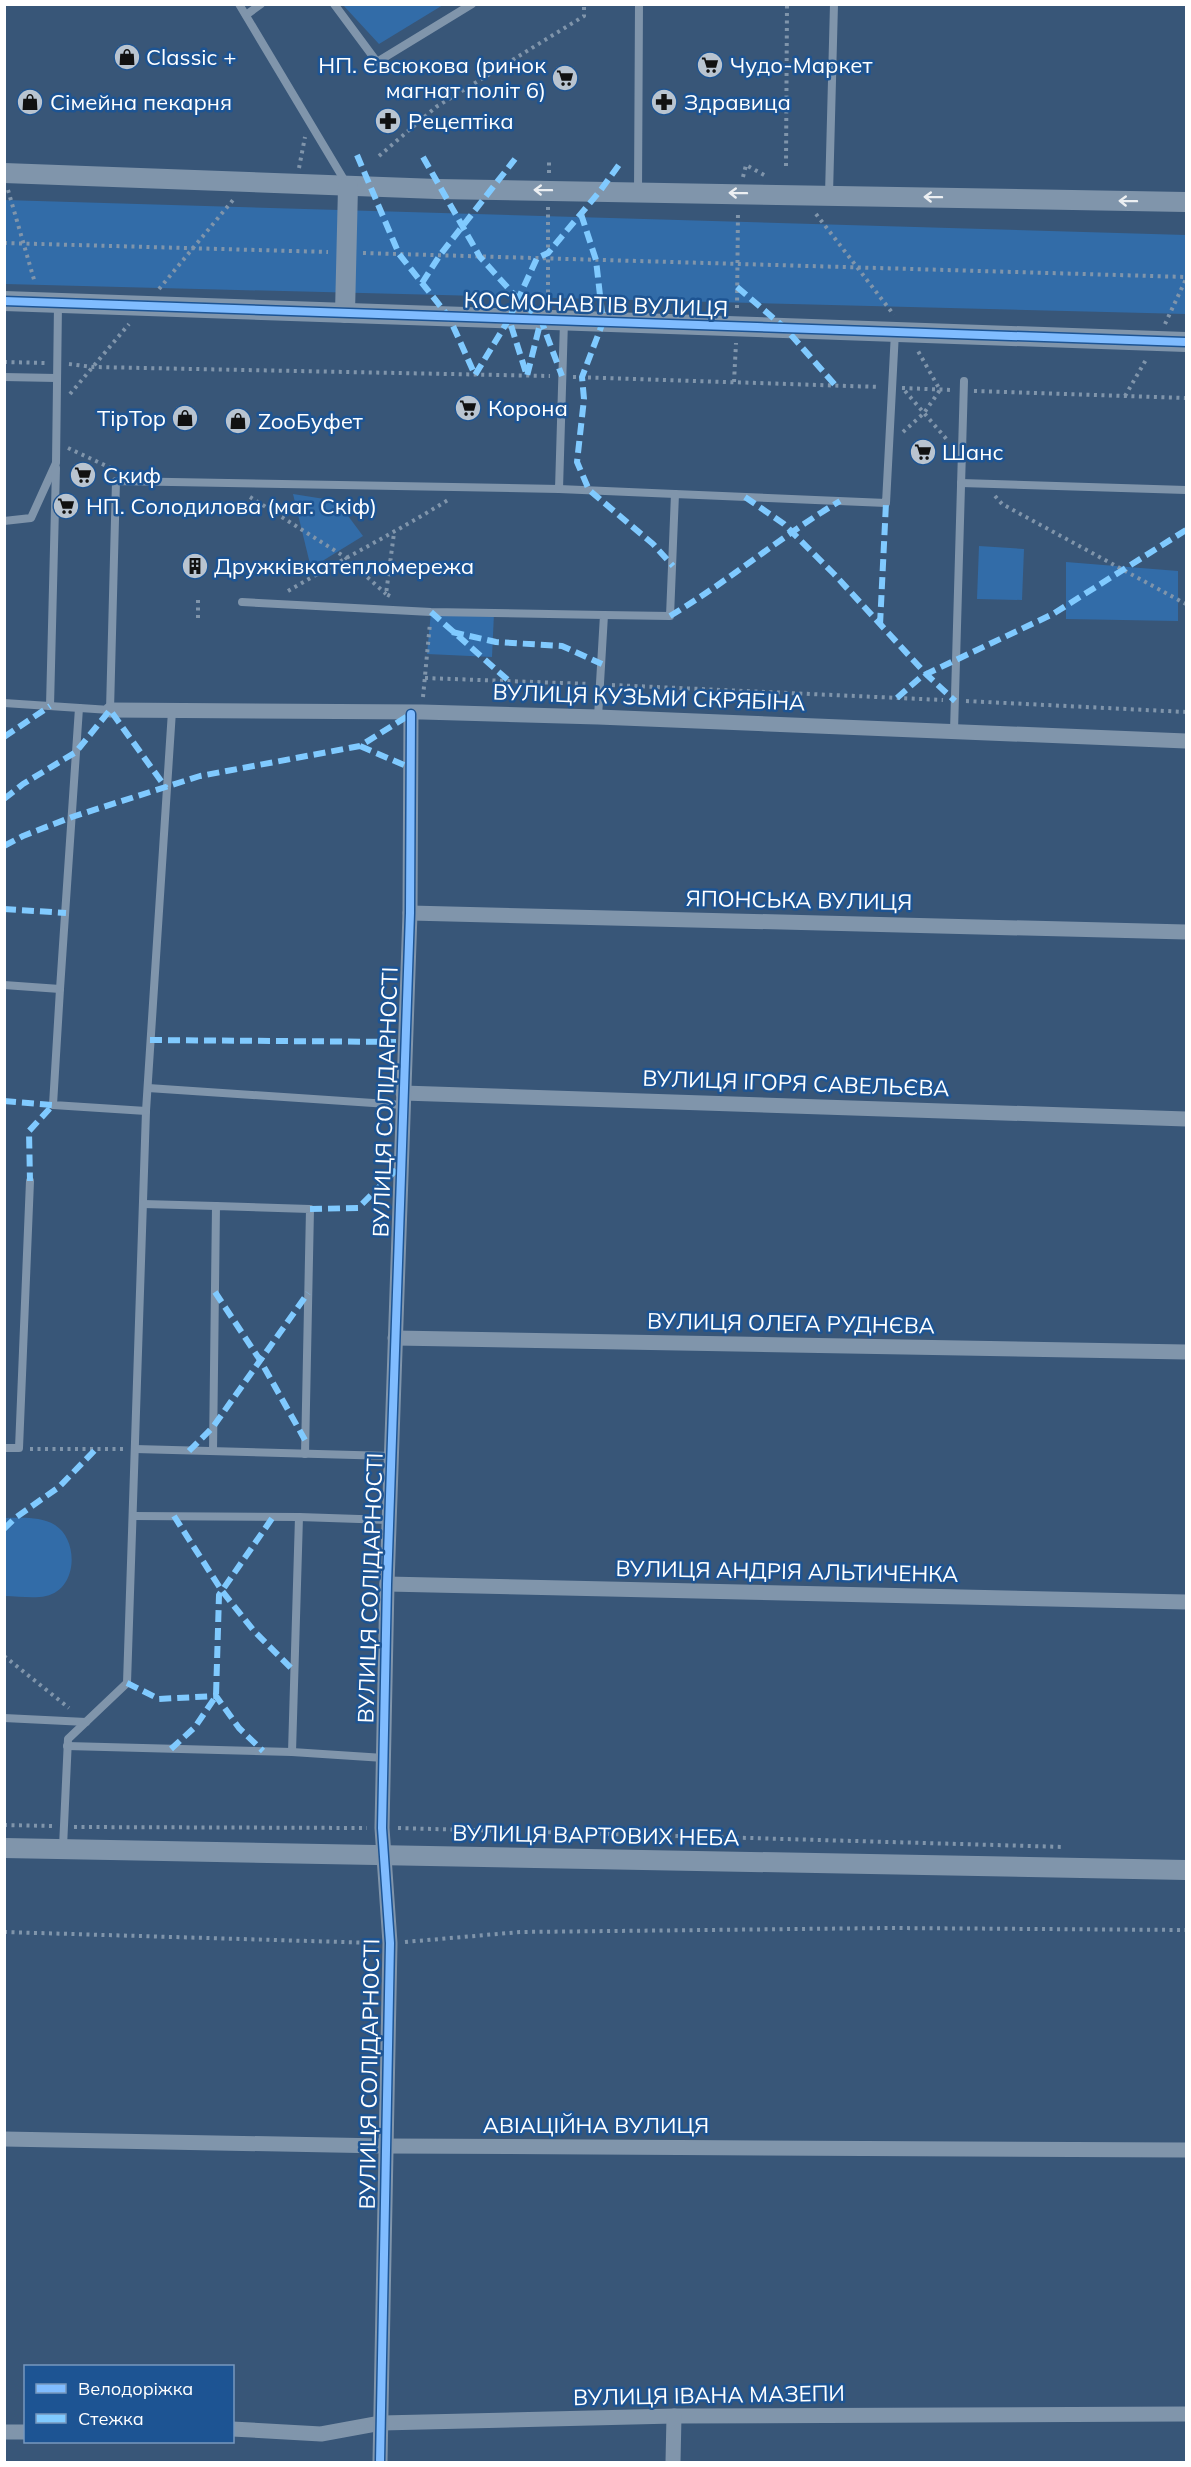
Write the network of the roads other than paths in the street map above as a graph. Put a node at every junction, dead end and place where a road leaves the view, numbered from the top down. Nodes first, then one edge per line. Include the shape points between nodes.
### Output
1 (239, 4) edge
2 (261, 4) edge
3 (334, 4) edge
4 (472, 4) edge
5 (639, 4) edge
6 (834, 4) edge
7 (246, 15) junction
8 (4, 173) edge
9 (348, 186) junction
10 (638, 192) junction
11 (829, 195) junction
12 (1186, 202) edge
13 (4, 301) edge
14 (49, 302) junction
15 (345, 314) junction
16 (556, 321) junction
17 (901, 332) junction
18 (1186, 342) edge
19 (4, 377) edge
20 (56, 378) junction
21 (964, 381) dead end
22 (56, 463) junction
23 (961, 483) junction
24 (559, 489) junction
25 (1186, 490) edge
26 (675, 494) junction
27 (4, 522) edge
28 (242, 602) dead end
29 (604, 615) junction
30 (4, 703) edge
31 (50, 706) junction
32 (78, 708) junction
33 (110, 710) junction
34 (172, 711) junction
35 (411, 714) dead end
36 (598, 717) junction
37 (954, 731) junction
38 (1186, 741) edge
39 (410, 913) junction
40 (1186, 932) edge
41 (4, 985) edge
42 (60, 989) junction
43 (148, 1088) junction
44 (403, 1099) junction
45 (146, 1111) junction
46 (1186, 1119) edge
47 (30, 1180) dead end
48 (143, 1204) junction
49 (216, 1206) junction
50 (395, 1338) junction
51 (1186, 1352) edge
52 (4, 1448) edge
53 (135, 1449) junction
54 (213, 1451) junction
55 (305, 1454) junction
56 (391, 1456) junction
57 (132, 1516) junction
58 (300, 1517) junction
59 (389, 1520) junction
60 (387, 1584) junction
61 (1186, 1602) edge
62 (4, 1718) edge
63 (86, 1722) junction
64 (68, 1746) junction
65 (292, 1752) junction
66 (384, 1758) junction
67 (4, 1848) edge
68 (62, 1850) junction
69 (383, 1856) junction
70 (1186, 1870) edge
71 (4, 2139) edge
72 (385, 2146) junction
73 (1186, 2150) edge
74 (1186, 2414) edge
75 (674, 2416) junction
76 (381, 2423) junction
77 (234, 2429) edge
78 (4, 2432) edge
79 (24, 2432) edge
80 (380, 2463) edge
81 (673, 2463) edge

1 - 7 lane
2 - 7 lane
3 - 4 lane via 377,62
5 - 10 lane
6 - 11 lane
7 - 9 lane
8 - 9 street
10 -> 9 street
9 - 15 street
11 -> 10 street
12 -> 11 street
13 - 14 street, КОСМОНАВТІВ ВУЛИЦЯ
14 - 15 street, КОСМОНАВТІВ ВУЛИЦЯ
14 - 20 lane
15 - 16 street, КОСМОНАВТІВ ВУЛИЦЯ
16 - 17 street, КОСМОНАВТІВ ВУЛИЦЯ
16 - 24 lane via 562,376
17 - 18 street, КОСМОНАВТІВ ВУЛИЦЯ
17 - 26 lane via 892,388 886,503
19 - 20 lane
20 - 22 lane
21 - 23 lane
22 - 27 lane via 31,518
22 - 31 lane
23 - 25 lane
23 - 37 lane
24 - 26 lane
24 - 33 lane via 116,481
26 - 29 lane via 670,616
28 - 29 lane via 431,612
29 - 36 lane
30 - 31 lane
31 - 32 lane
32 - 33 lane
32 - 42 lane
33 - 34 street, ВУЛИЦЯ КУЗЬМИ СКРЯБІНА
34 - 36 street, ВУЛИЦЯ КУЗЬМИ СКРЯБІНА
34 - 43 lane
35 - 39 street, ВУЛИЦЯ СОЛІДАРНОСТІ
36 - 37 street, ВУЛИЦЯ КУЗЬМИ СКРЯБІНА
37 - 38 street, ВУЛИЦЯ КУЗЬМИ СКРЯБІНА
39 - 40 street, ЯПОНСЬКА ВУЛИЦЯ
39 - 44 street, ВУЛИЦЯ СОЛІДАРНОСТІ
41 - 42 lane
42 - 45 lane via 53,1105
43 - 44 lane
43 - 45 lane
44 - 46 street, ВУЛИЦЯ ІГОРЯ САВЕЛЬЄВА
44 - 50 street, ВУЛИЦЯ СОЛІДАРНОСТІ
45 - 48 lane
47 - 52 lane via 19,1449
48 - 49 lane
48 - 53 lane
49 - 54 lane
49 - 55 lane via 310,1209
50 - 51 street, ВУЛИЦЯ ОЛЕГА РУДНЄВА
50 - 56 street, ВУЛИЦЯ СОЛІДАРНОСТІ
53 - 54 lane
53 - 57 lane
54 - 55 lane
55 - 56 lane
56 - 59 street, ВУЛИЦЯ СОЛІДАРНОСТІ
57 - 58 lane
57 - 63 lane via 127,1683
58 - 59 lane
58 - 65 lane
59 - 60 street, ВУЛИЦЯ СОЛІДАРНОСТІ
60 - 61 street, ВУЛИЦЯ АНДРІЯ АЛЬТИЧЕНКА
60 - 66 street, ВУЛИЦЯ СОЛІДАРНОСТІ
62 - 63 lane
63 - 64 lane via 68,1739
64 - 65 lane
64 - 68 lane
65 - 66 lane
66 - 69 street, ВУЛИЦЯ СОЛІДАРНОСТІ
67 - 68 street, ВУЛИЦЯ ВАРТОВИХ НЕБА
68 - 69 street, ВУЛИЦЯ ВАРТОВИХ НЕБА
69 - 70 street, ВУЛИЦЯ ВАРТОВИХ НЕБА
69 - 72 street, ВУЛИЦЯ СОЛІДАРНОСТІ via 390,1943
71 - 72 street, АВІАЦІЙНА ВУЛИЦЯ
72 - 73 street, АВІАЦІЙНА ВУЛИЦЯ
72 - 76 street, ВУЛИЦЯ СОЛІДАРНОСТІ
74 - 75 street, ВУЛИЦЯ ІВАНА МАЗЕПИ
75 - 76 street, ВУЛИЦЯ ІВАНА МАЗЕПИ
75 - 81 street
76 - 77 street, ВУЛИЦЯ ІВАНА МАЗЕПИ via 321,2434
76 - 80 street, ВУЛИЦЯ СОЛІДАРНОСТІ
78 - 79 street

